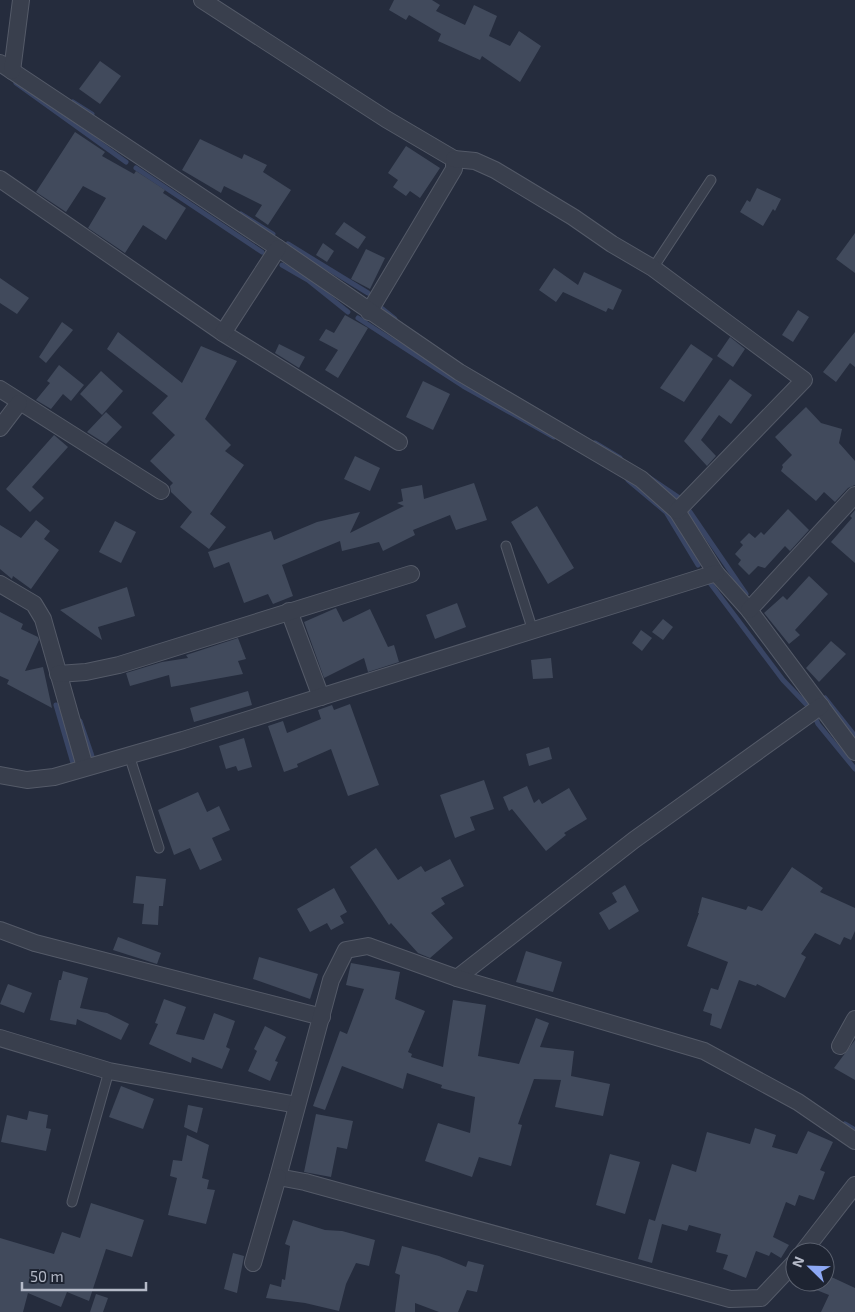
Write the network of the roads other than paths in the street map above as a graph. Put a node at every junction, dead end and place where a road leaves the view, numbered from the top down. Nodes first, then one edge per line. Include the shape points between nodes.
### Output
1 (21, 0) edge
2 (202, 0) edge
3 (6, 67) edge
4 (454, 159) junction
5 (0, 179) edge
6 (711, 180) dead end
7 (278, 248) junction
8 (653, 268) junction
9 (368, 312) junction
10 (223, 333) junction
11 (0, 389) edge
12 (19, 403) junction
13 (0, 428) edge
14 (399, 442) dead end
15 (161, 491) dead end
16 (855, 495) edge
17 (677, 511) junction
18 (506, 546) dead end
19 (716, 573) junction
20 (412, 574) dead end
21 (0, 584) edge
22 (749, 610) junction
23 (289, 611) junction
24 (533, 631) junction
25 (58, 674) junction
26 (321, 697) junction
27 (821, 706) junction
28 (855, 752) edge
29 (129, 755) junction
30 (85, 767) junction
31 (0, 775) edge
32 (159, 848) dead end
33 (0, 930) edge
34 (457, 978) junction
35 (322, 1016) junction
36 (855, 1019) edge
37 (0, 1038) edge
38 (840, 1046) dead end
39 (109, 1071) junction
40 (297, 1105) junction
41 (855, 1141) edge
42 (278, 1177) junction
43 (855, 1185) edge
44 (72, 1202) dead end
45 (811, 1242) edge
46 (253, 1263) dead end
47 (785, 1273) edge

1 - 3 street
2 - 4 street
3 - 7 street
4 - 8 street via 475,161 495,170
4 - 9 street via 454,169
5 - 10 street
6 - 8 lane
7 - 9 street
7 - 10 street
8 - 17 street via 804,380
9 - 17 street via 459,372 641,479
10 - 14 street
11 - 12 street
12 - 13 street
12 - 15 street
16 - 22 street
17 - 19 street
18 - 24 lane
19 - 22 street
19 - 24 street
20 - 23 street
21 - 25 street via 34,604 43,620
22 - 27 street
23 - 25 street via 119,665
23 - 26 street
24 - 26 street
25 - 30 street
26 - 29 street
27 - 28 street
27 - 34 street via 634,840
29 - 30 street
29 - 32 lane
30 - 31 street via 54,777 27,780
33 - 35 street via 35,944
34 - 35 street via 368,946 346,950 331,980
34 - 41 street via 704,1052 798,1102
35 - 40 street
36 - 38 street
37 - 39 street
39 - 40 street
39 - 44 lane
40 - 42 street
42 - 46 street
42 - 47 street via 730,1299 761,1298
43 - 45 street

